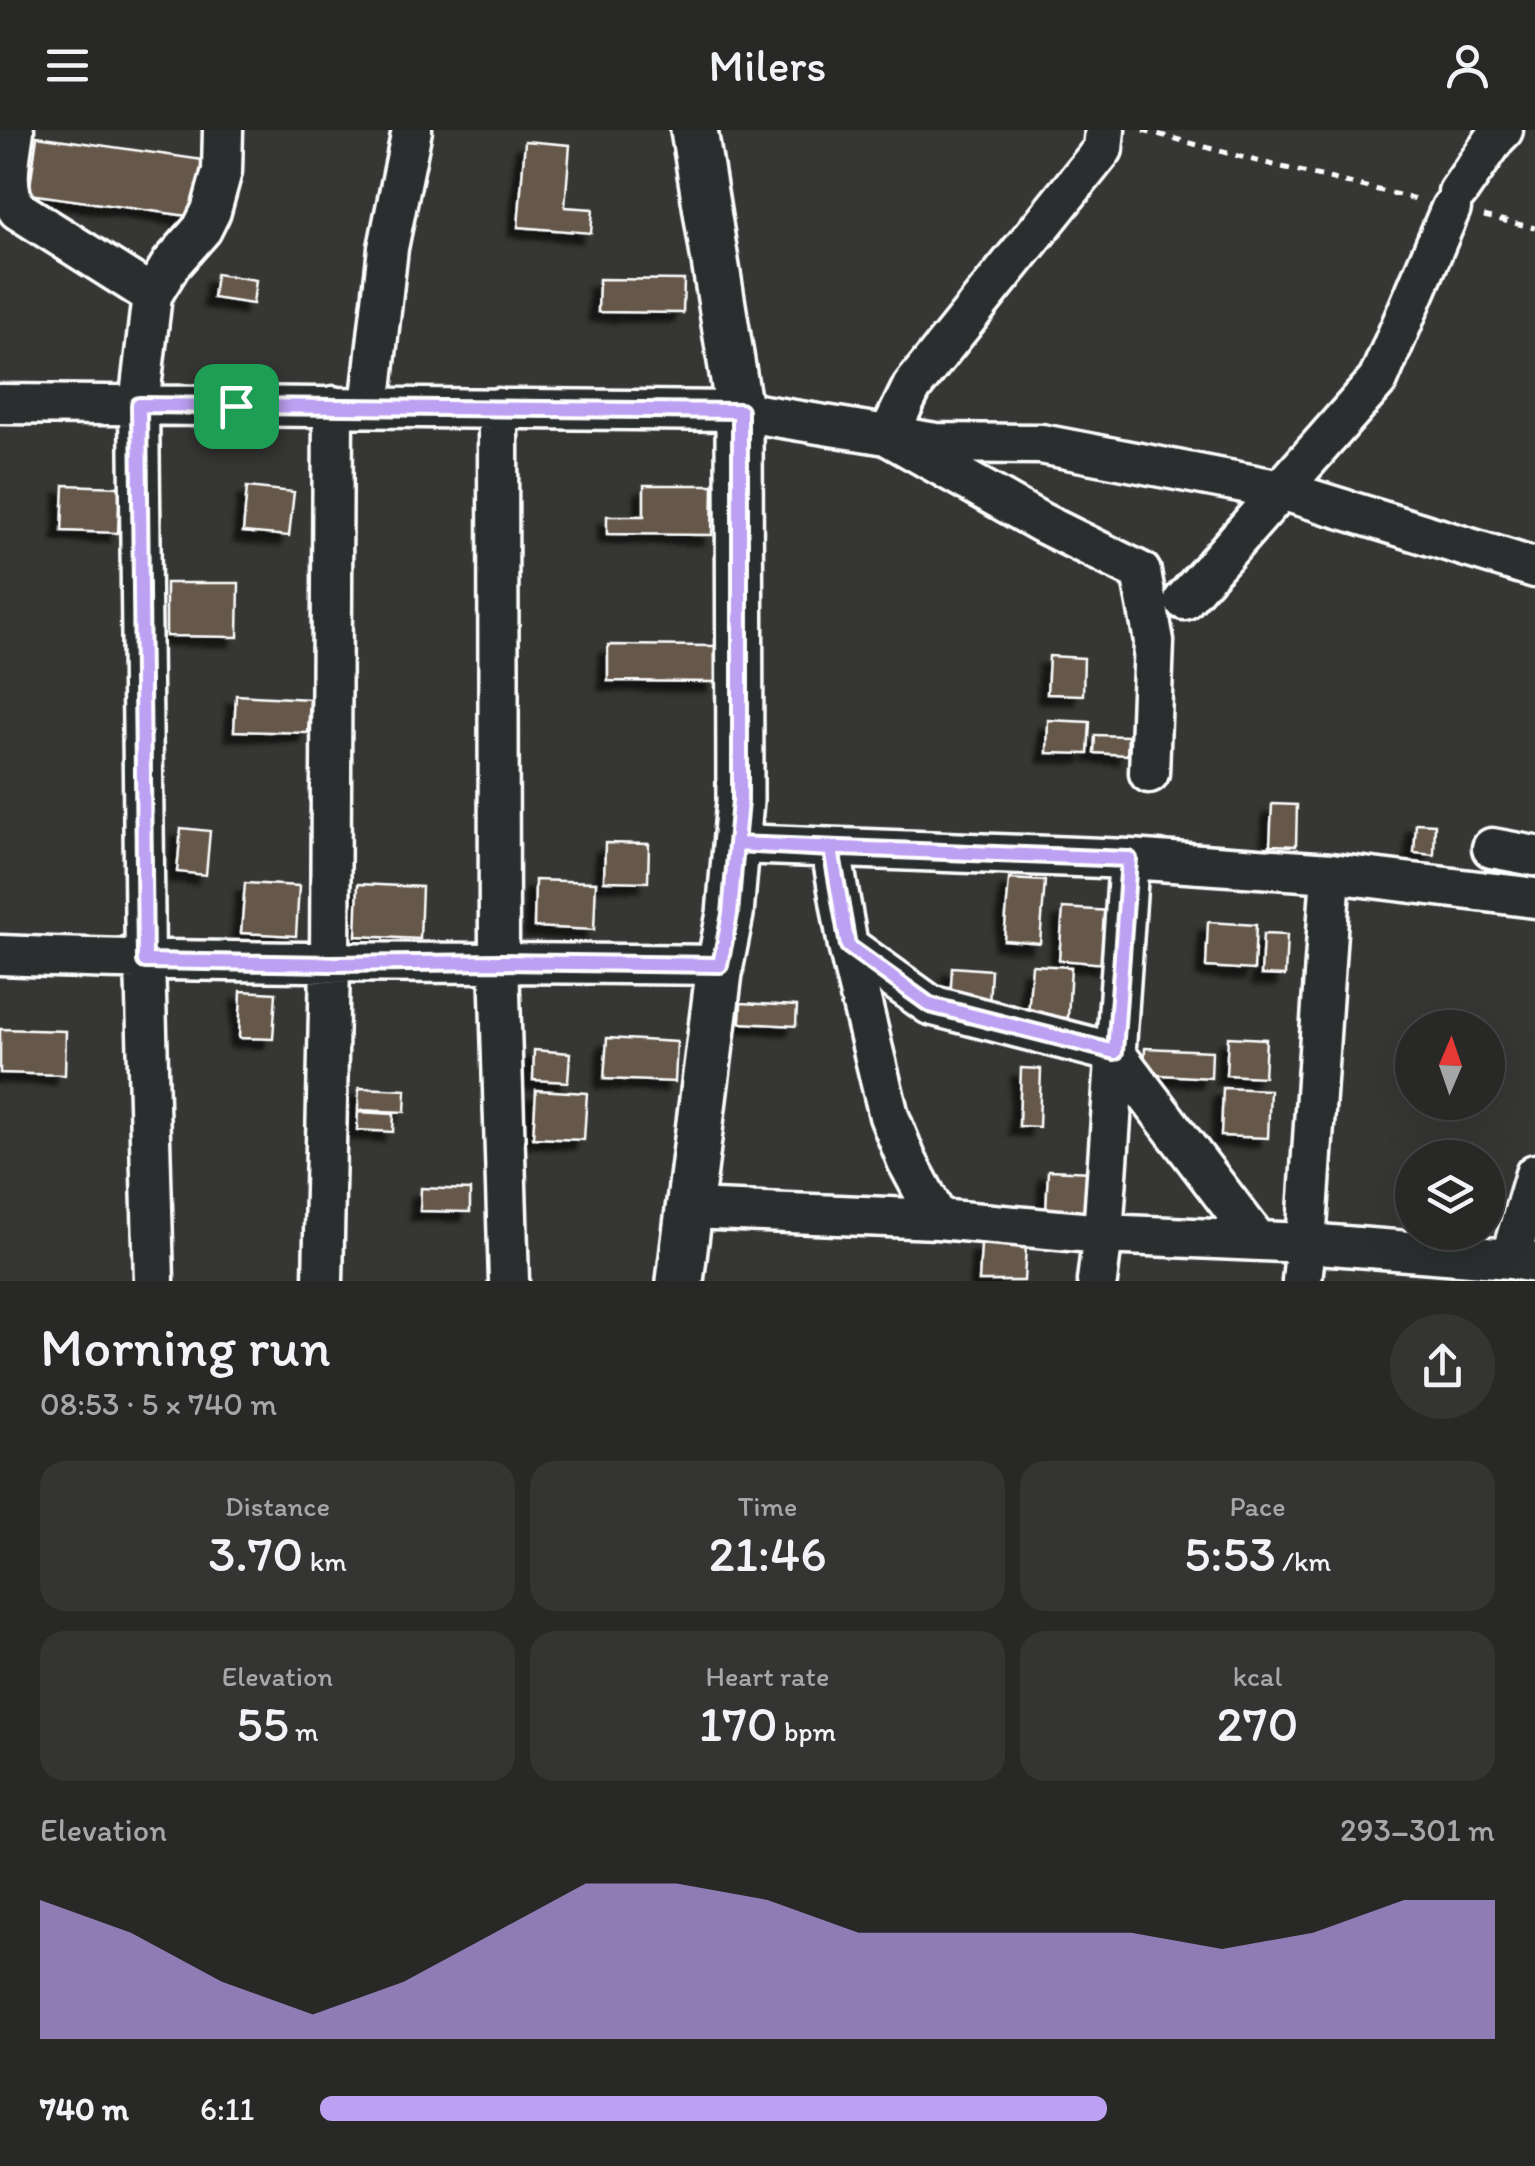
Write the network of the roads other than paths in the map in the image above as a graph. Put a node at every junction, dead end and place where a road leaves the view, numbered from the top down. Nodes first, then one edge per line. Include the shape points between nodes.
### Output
1 (14, 130) edge
2 (223, 130) edge
3 (412, 130) edge
4 (694, 130) edge
5 (1105, 130) edge
6 (1503, 130) edge
7 (152, 295) junction
8 (0, 404) edge
9 (139, 405) junction
10 (352, 407) junction
11 (498, 408) junction
12 (740, 411) junction
13 (888, 436) junction
14 (1281, 490) junction
15 (1535, 568) edge
16 (1184, 600) dead end
17 (1149, 773) dead end
18 (736, 844) junction
19 (1492, 848) dead end
20 (831, 849) junction
21 (1535, 856) edge
22 (1129, 859) junction
23 (1331, 873) junction
24 (1535, 898) edge
25 (848, 946) junction
26 (0, 956) edge
27 (145, 961) junction
28 (499, 962) junction
29 (330, 964) junction
30 (720, 965) junction
31 (1115, 1052) junction
32 (1535, 1174) edge
33 (689, 1210) junction
34 (938, 1219) junction
35 (1103, 1234) junction
36 (1258, 1241) junction
37 (1306, 1242) junction
38 (1523, 1261) edge
39 (154, 1281) edge
40 (323, 1281) edge
41 (508, 1281) edge
42 (680, 1281) edge
43 (1097, 1281) edge
44 (1302, 1281) edge

1 - 7 street via 9,185 18,210
2 - 7 street via 212,211
3 - 10 street
4 - 12 street
5 - 13 street via 1103,149 912,387
6 - 14 street via 1454,200 1378,380
7 - 9 street
8 - 9 street
9 - 10 street
9 - 27 street
10 - 11 street
10 - 29 street
11 - 12 street
11 - 28 street
12 - 13 street
12 - 18 street
13 - 14 street via 936,444 1040,444
13 - 17 street via 1141,572 1154,642
14 - 15 street
14 - 16 street
18 - 20 street
18 - 30 street
19 - 21 street
20 - 22 street
20 - 25 street
22 - 23 street
22 - 31 street
23 - 24 street
23 - 37 street
25 - 31 street via 930,1005
25 - 34 street via 889,1116
26 - 27 street
27 - 29 street
27 - 39 street
28 - 29 street
28 - 30 street
28 - 41 street
29 - 40 street
30 - 33 street
31 - 35 street
31 - 36 street
32 - 38 street
33 - 34 street
33 - 42 street
34 - 35 street
35 - 36 street
35 - 43 street
36 - 37 street
37 - 38 street
37 - 44 street

